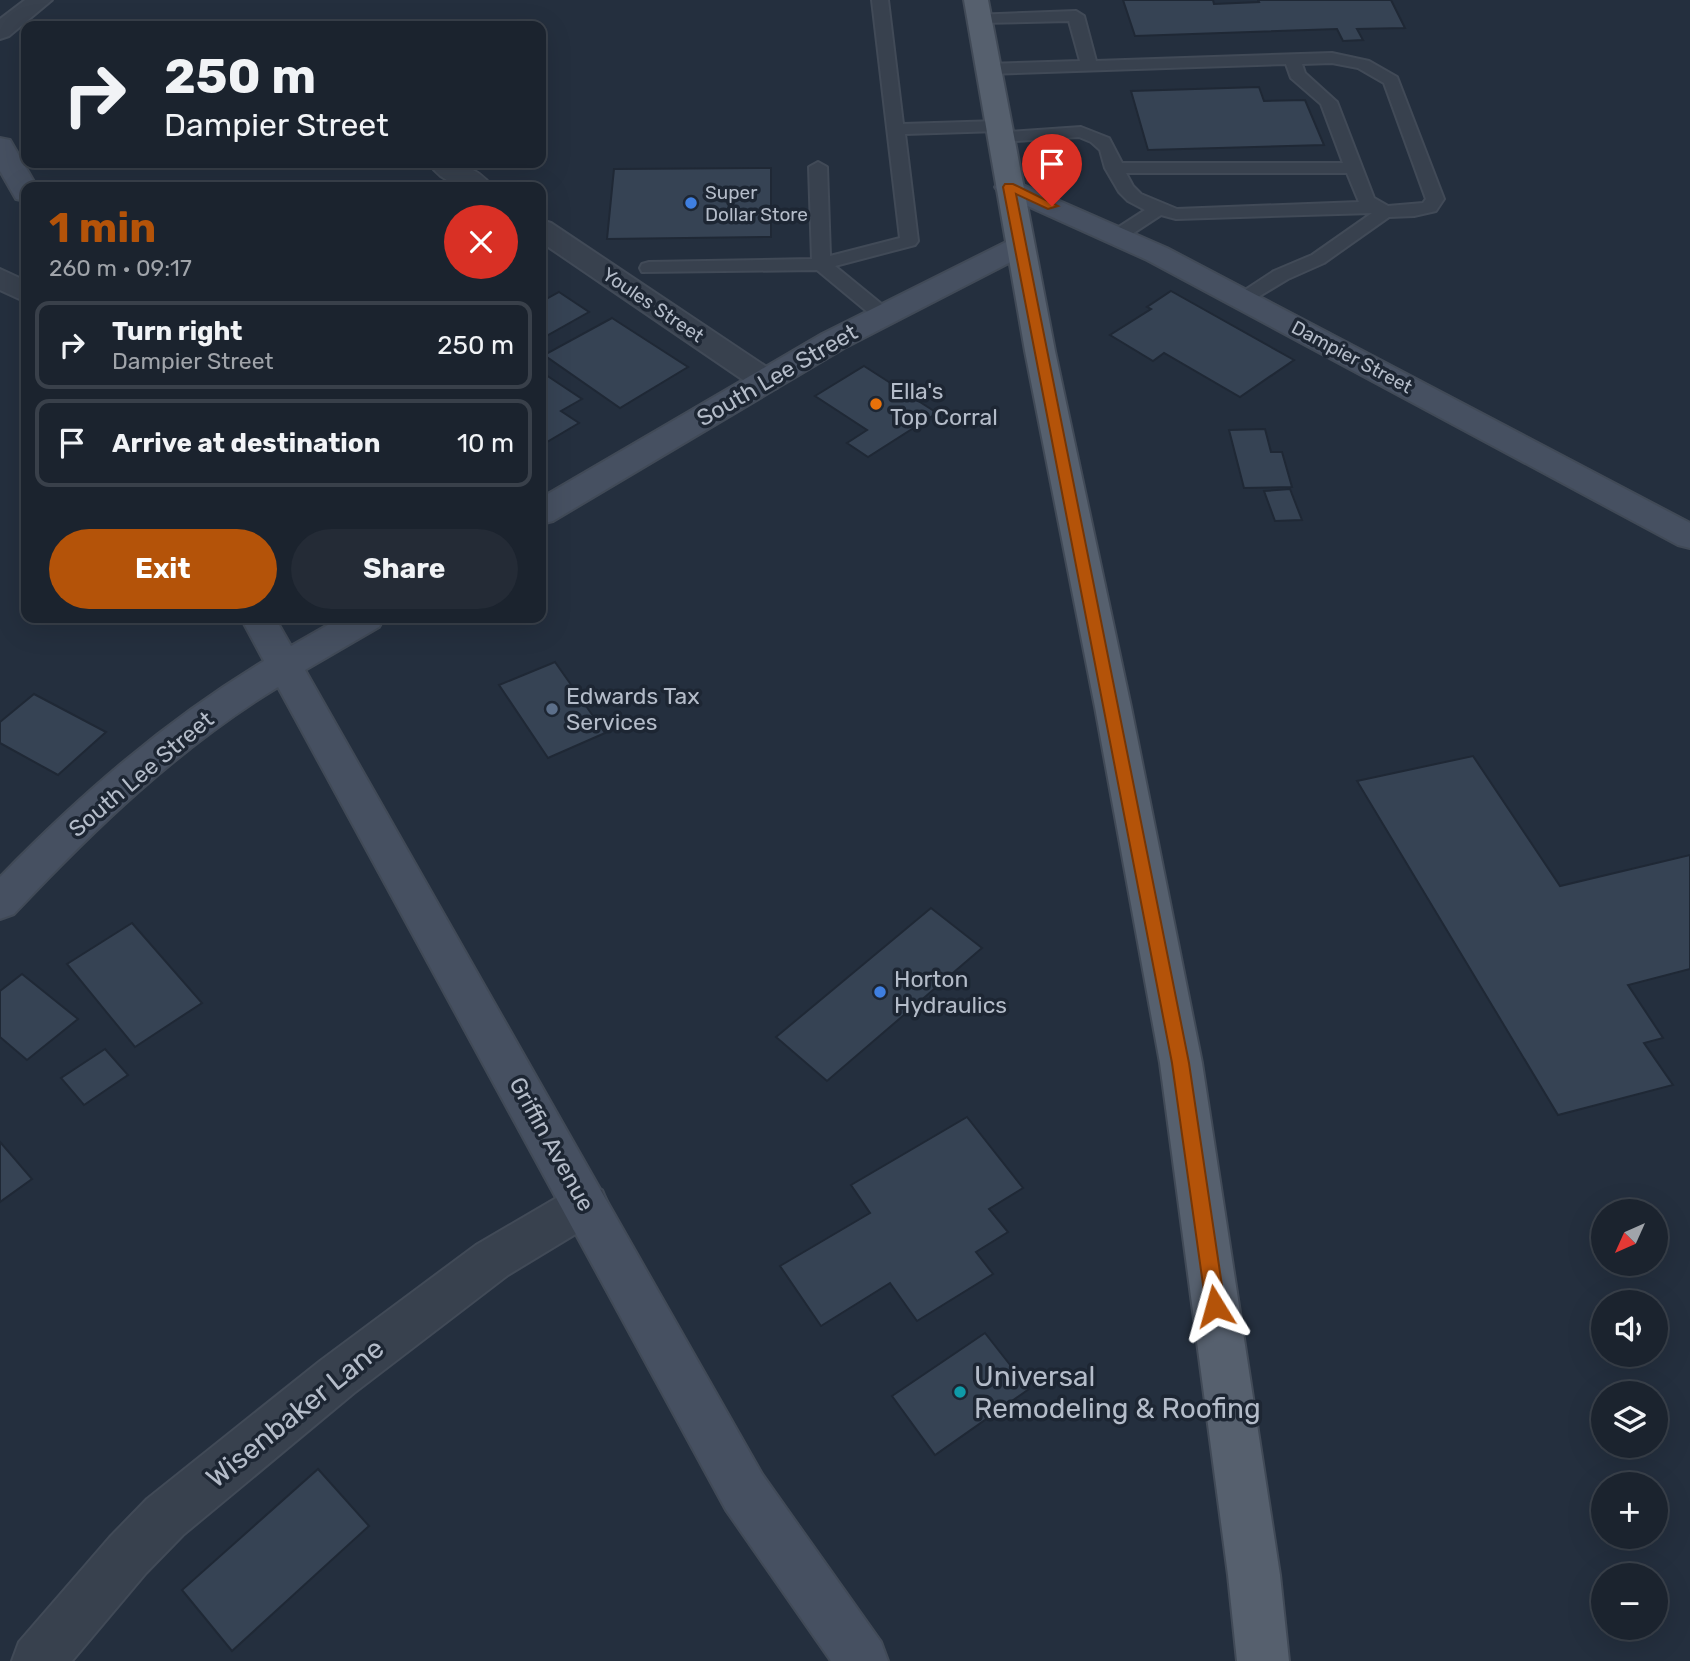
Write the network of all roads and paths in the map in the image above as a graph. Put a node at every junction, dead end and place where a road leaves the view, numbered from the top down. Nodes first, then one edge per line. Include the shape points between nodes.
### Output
1 (40, 0) edge
2 (880, 0) edge
3 (1074, 8) edge
4 (978, 9) edge
5 (0, 30) edge
6 (1292, 59) junction
7 (1089, 66) junction
8 (988, 69) junction
9 (895, 129) junction
10 (999, 131) junction
11 (0, 146) edge
12 (818, 167) dead end
13 (450, 168) edge
14 (1114, 168) junction
15 (1354, 168) junction
16 (470, 182) edge
17 (21, 184) edge
18 (1009, 187) junction
19 (1158, 209) junction
20 (1379, 209) junction
21 (546, 232) edge
22 (1116, 236) junction
23 (1020, 246) junction
24 (821, 264) junction
25 (649, 268) dead end
26 (0, 278) edge
27 (21, 290) edge
28 (1243, 300) junction
29 (883, 316) junction
30 (766, 381) junction
31 (546, 510) edge
32 (1690, 537) edge
33 (261, 623) edge
34 (359, 623) edge
35 (285, 667) junction
36 (0, 903) edge
37 (586, 1204) junction
38 (38, 1661) edge
39 (862, 1661) edge
40 (1263, 1661) edge

1 - 5 street
2 - 9 lane
3 - 4 lane
3 - 7 lane
4 - 8 main road
6 - 7 lane
6 - 15 lane via 1297,75 1329,102
6 - 20 lane via 1332,58 1363,64 1391,80 1435,199 1430,207 1415,212
7 - 8 lane
8 - 10 main road
9 - 10 lane
9 - 24 lane via 909,241
10 - 14 lane via 1081,132 1105,144
10 - 18 main road
11 - 17 main road
12 - 24 lane
13 - 16 street
14 - 15 lane
14 - 19 lane via 1131,195
15 - 20 lane
18 - 22 main road, Dampier Street
18 - 23 main road
19 - 20 lane via 1176,214
19 - 22 lane
20 - 28 lane via 1318,259 1281,275
21 - 30 street, Youles Street
22 - 28 main road, Dampier Street
23 - 29 main road, South Lee Street
23 - 40 main road via 1181,1063
24 - 25 lane
24 - 29 lane
26 - 27 street
28 - 32 main road, Dampier Street
29 - 30 main road, South Lee Street
30 - 31 main road, South Lee Street
33 - 35 main road, Griffin Avenue
34 - 35 main road, South Lee Street
35 - 36 main road, South Lee Street via 194,725 127,780
35 - 37 main road, Griffin Avenue
37 - 38 street, Wisenbaker Lane via 492,1260 337,1377 165,1517
37 - 39 main road, Griffin Avenue via 744,1492

